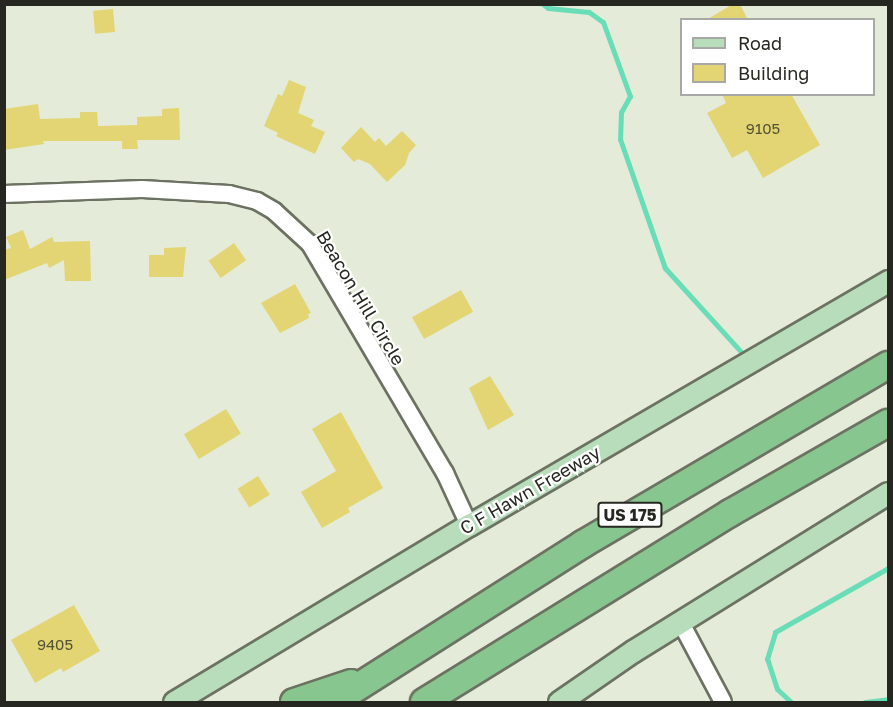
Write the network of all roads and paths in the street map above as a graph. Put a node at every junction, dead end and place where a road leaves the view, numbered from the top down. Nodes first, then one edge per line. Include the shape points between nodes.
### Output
1 (4, 194) edge
2 (888, 281) edge
3 (888, 365) edge
4 (888, 423) edge
5 (888, 493) edge
6 (469, 525) junction
7 (681, 623) junction
8 (377, 674) junction
9 (174, 702) edge
10 (294, 702) edge
11 (334, 702) edge
12 (426, 702) edge
13 (559, 702) edge
14 (723, 702) edge

1 - 6 street, Beacon Hill Circle via 142,189 229,194 257,201 274,211 310,244 445,473
2 - 6 main road, C F Hawn Freeway
3 - 8 highway, US 175 via 593,538
4 - 12 highway, US 175 via 710,525
5 - 7 main road
6 - 9 main road, C F Hawn Freeway
7 - 13 main road
7 - 14 street
8 - 10 highway
8 - 11 highway, US 175

